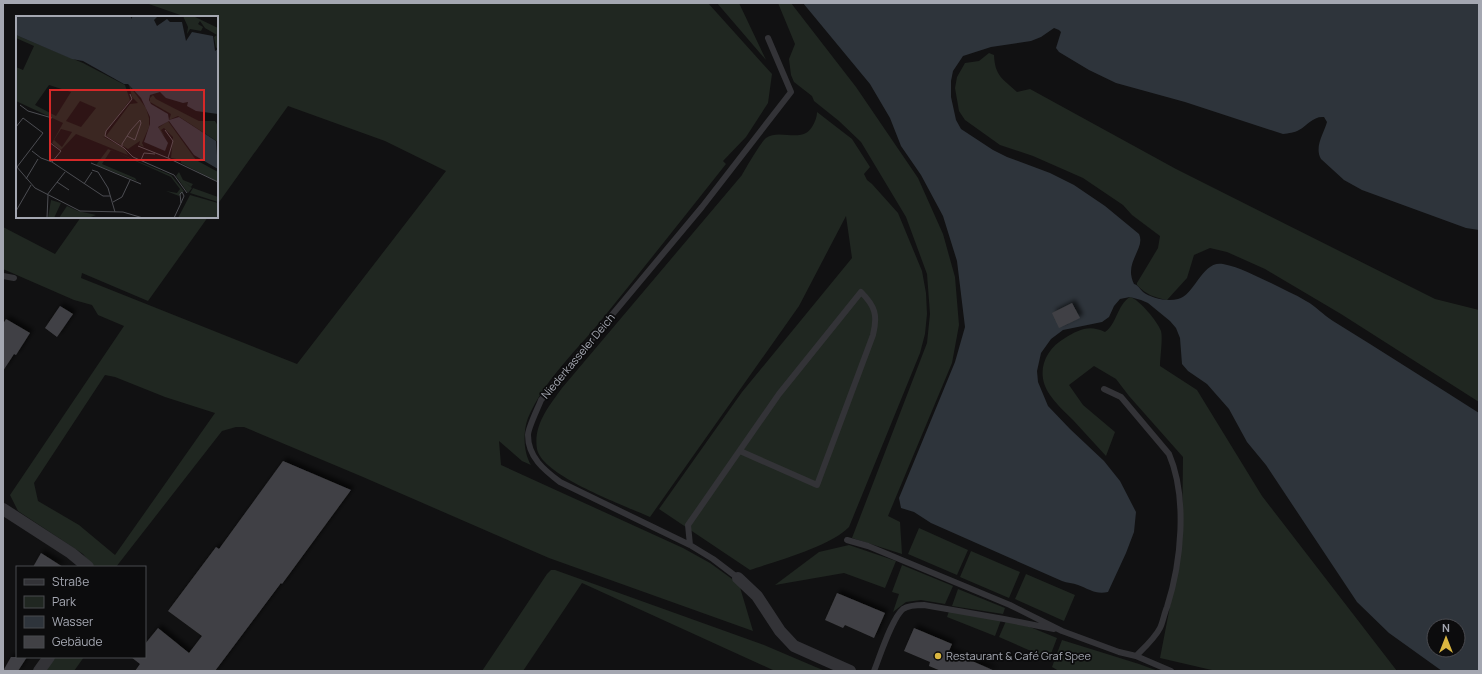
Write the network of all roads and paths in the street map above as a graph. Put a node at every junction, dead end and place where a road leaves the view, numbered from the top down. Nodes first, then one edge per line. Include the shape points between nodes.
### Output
1 (768, 38) dead end
2 (3, 276) edge
3 (14, 278) dead end
4 (1104, 389) dead end
5 (740, 451) junction
6 (3, 509) edge
7 (847, 540) dead end
8 (690, 545) junction
9 (87, 566) edge
10 (738, 578) joint
11 (1062, 631) junction
12 (1136, 656) junction
13 (49, 658) edge
14 (39, 671) edge
15 (850, 671) edge
16 (874, 671) edge
17 (1171, 671) edge

1 - 8 lane, Niederkasseler Deich via 791,92 702,207 541,400 528,434 531,452 543,469 560,482
2 - 3 lane
4 - 12 lane via 1121,397 1169,454 1174,465 1179,493 1179,552 1169,600 1160,628
5 - 5 lane via 779,394 861,292 875,312 873,335 817,485
5 - 8 lane via 688,525
6 - 9 street
7 - 11 lane via 868,546 1010,605
8 - 10 lane, Niederkasseler Deich
10 - 15 street, Niederkasseler Deich via 757,596 780,631 794,646
11 - 12 lane
11 - 16 lane via 1004,618 912,605 904,609 894,623
12 - 17 lane
13 - 14 street

